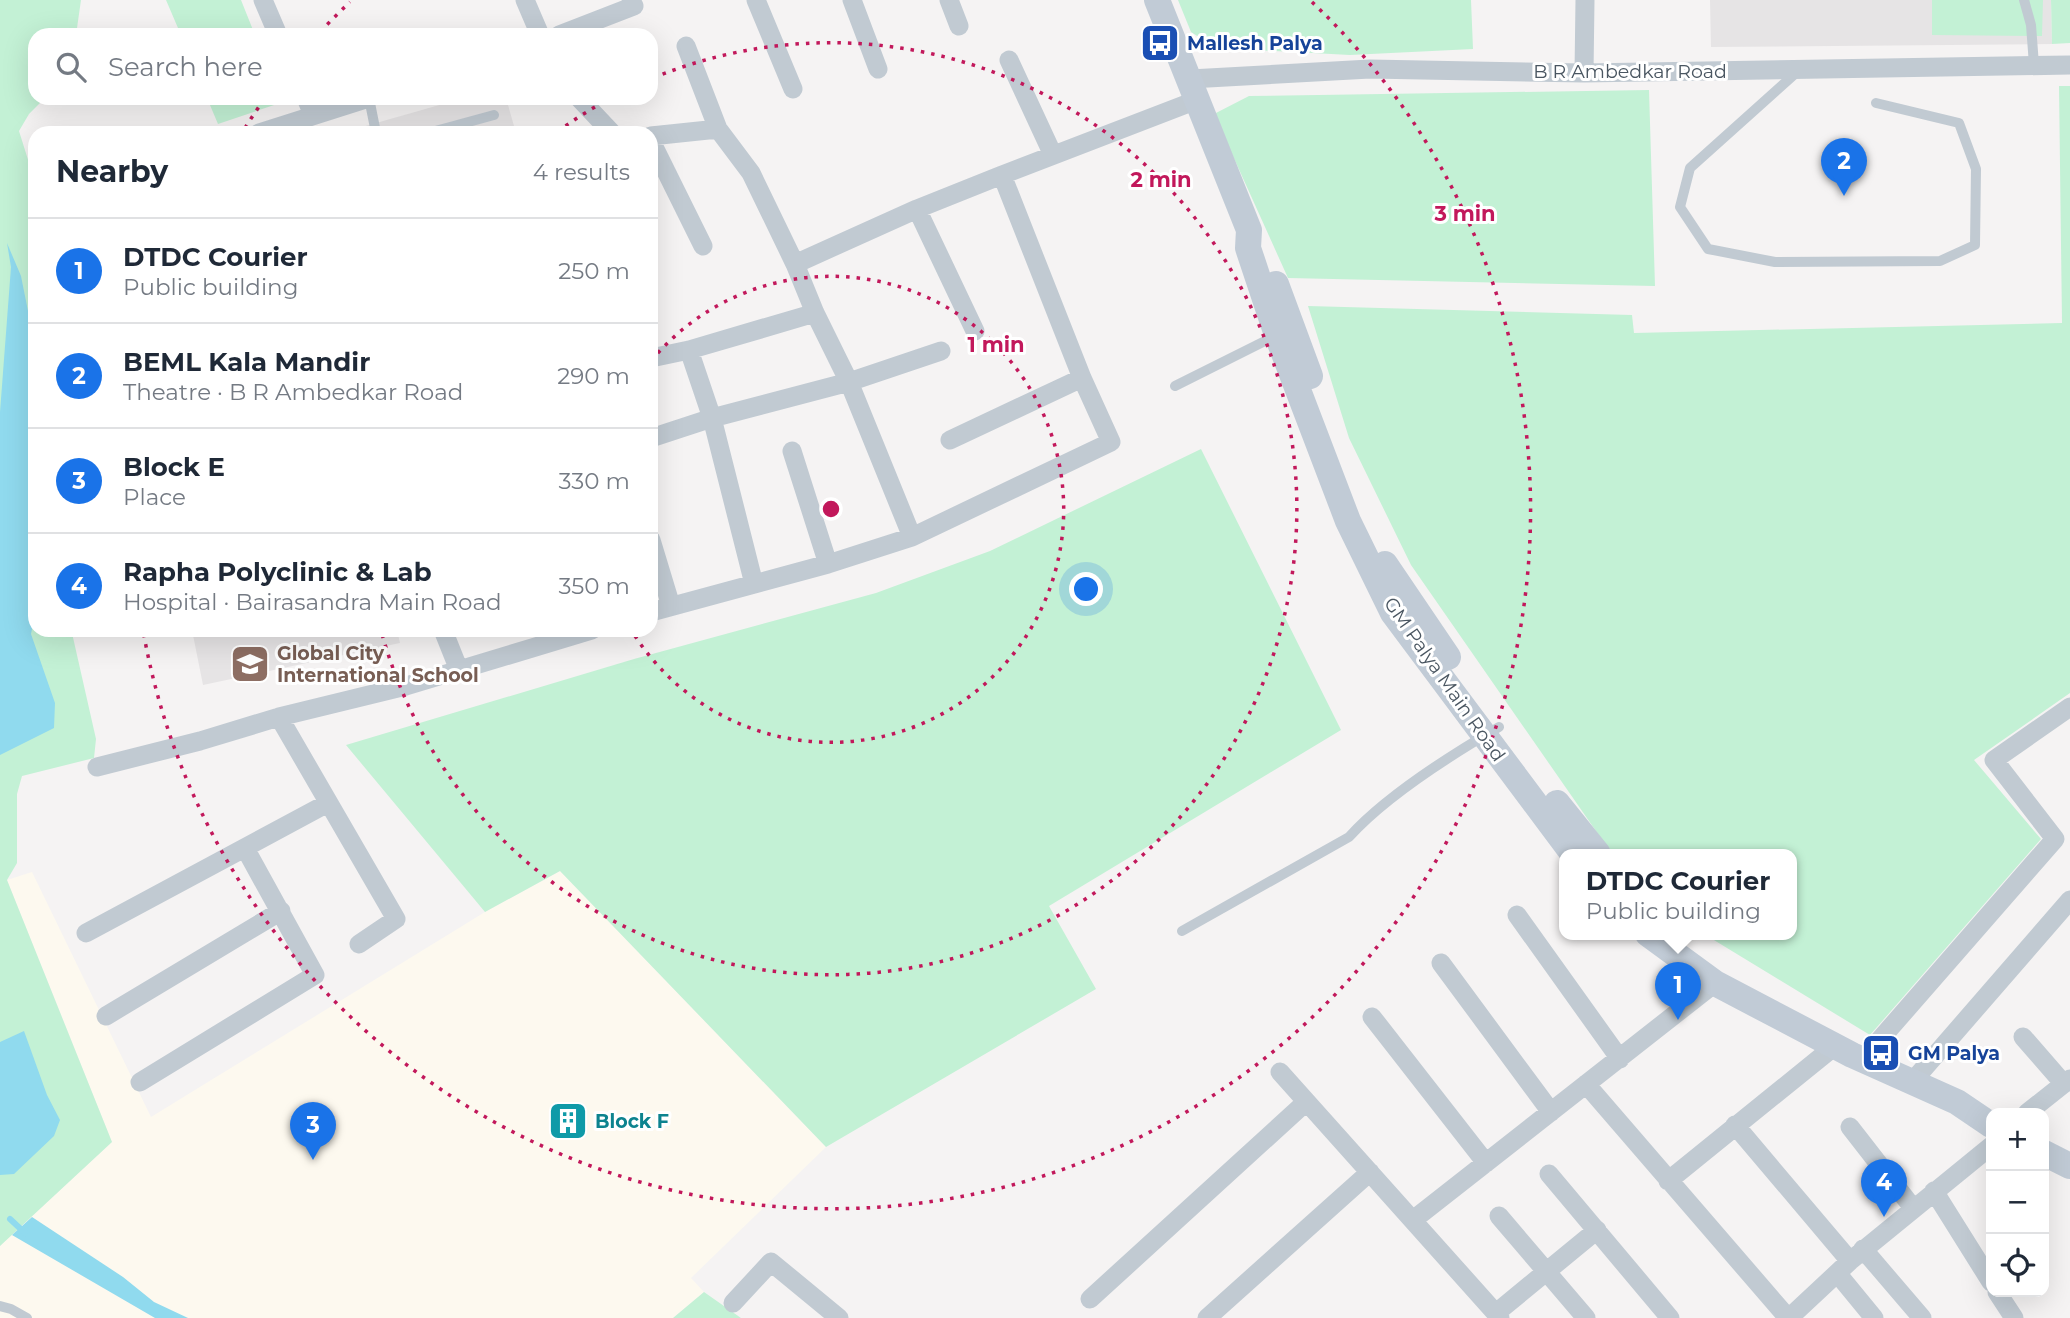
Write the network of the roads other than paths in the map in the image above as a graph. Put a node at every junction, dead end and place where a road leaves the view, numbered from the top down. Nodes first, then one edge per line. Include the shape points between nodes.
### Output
1 (263, 0) edge
2 (525, 0) edge
3 (631, 0) edge
4 (756, 0) edge
5 (852, 0) edge
6 (949, 0) edge
7 (1157, 0) edge
8 (1585, 0) edge
9 (2024, 0) edge
10 (959, 26) dead end
11 (275, 28) edge
12 (537, 28) edge
13 (577, 28) edge
14 (686, 46) dead end
15 (1009, 60) dead end
16 (2034, 65) junction
17 (2070, 65) edge
18 (877, 69) dead end
19 (1800, 69) junction
20 (1584, 73) junction
21 (793, 89) dead end
22 (1194, 90) junction
23 (1876, 103) dead end
24 (370, 105) edge
25 (586, 105) edge
26 (310, 106) edge
27 (494, 116) dead end
28 (272, 126) edge
29 (375, 126) edge
30 (455, 126) edge
31 (605, 126) edge
32 (718, 129) junction
33 (658, 138) edge
34 (658, 153) edge
35 (1053, 155) junction
36 (1002, 175) junction
37 (917, 209) junction
38 (1249, 230) junction
39 (703, 246) dead end
40 (795, 264) junction
41 (815, 313) junction
42 (975, 331) dead end
43 (1276, 335) junction
44 (690, 349) junction
45 (941, 351) dead end
46 (658, 356) edge
47 (1082, 379) junction
48 (849, 382) junction
49 (1175, 387) dead end
50 (712, 418) junction
51 (658, 436) edge
52 (950, 440) dead end
53 (792, 451) dead end
54 (912, 537) junction
55 (658, 563) edge
56 (828, 564) junction
57 (754, 584) junction
58 (671, 606) junction
59 (658, 610) edge
60 (446, 637) edge
61 (557, 637) edge
62 (459, 670) junction
63 (2070, 707) edge
64 (279, 717) junction
65 (1492, 731) junction
66 (97, 767) dead end
67 (328, 803) junction
68 (245, 848) junction
69 (1570, 849) edge
70 (1594, 849) edge
71 (2070, 900) edge
72 (281, 911) junction
73 (1517, 915) dead end
74 (1182, 931) dead end
75 (86, 933) dead end
76 (1656, 940) edge
77 (1687, 940) edge
78 (359, 944) dead end
79 (1441, 963) dead end
80 (1715, 983) junction
81 (106, 1016) dead end
82 (1372, 1017) dead end
83 (2023, 1037) dead end
84 (1850, 1053) junction
85 (1620, 1059) junction
86 (1280, 1072) dead end
87 (140, 1082) dead end
88 (1912, 1082) junction
89 (2067, 1082) edge
90 (1586, 1084) junction
91 (1306, 1102) junction
92 (2033, 1108) edge
93 (1551, 1112) junction
94 (1986, 1122) edge
95 (1735, 1125) junction
96 (1850, 1127) dead end
97 (1986, 1150) edge
98 (2049, 1156) edge
99 (1486, 1163) junction
100 (2070, 1166) edge
101 (1370, 1172) junction
102 (1549, 1174) dead end
103 (1668, 1181) junction
104 (1934, 1191) junction
105 (1913, 1208) junction
106 (1499, 1216) dead end
107 (1413, 1220) junction
108 (1597, 1230) junction
109 (1850, 1261) junction
110 (1546, 1272) junction
111 (1986, 1274) edge
112 (2000, 1297) edge
113 (1090, 1299) dead end
114 (733, 1303) dead end
115 (0, 1306) edge
116 (1498, 1315) edge
117 (27, 1318) edge
118 (839, 1318) edge
119 (1207, 1318) edge
120 (1586, 1318) edge
121 (1670, 1318) edge
122 (1788, 1318) edge
123 (1874, 1318) edge
124 (1922, 1318) edge
125 (2014, 1318) edge

1 - 11 street
2 - 12 street
3 - 13 street via 634,6
4 - 21 street
5 - 18 street
6 - 10 street
7 - 22 main road
8 - 20 street
9 - 16 lane
14 - 32 street
15 - 35 street
16 - 17 street, B R Ambedkar Road
16 - 19 street, B R Ambedkar Road
19 - 20 street, B R Ambedkar Road
19 - 23 lane via 1690,168 1680,207 1708,249 1775,261 1940,261 1975,245 1976,169 1959,123
20 - 22 street, B R Ambedkar Road via 1370,69
22 - 35 street, B R Ambedkar Road
22 - 38 main road
24 - 29 lane
25 - 31 street
26 - 28 street
27 - 30 lane
32 - 33 street
32 - 40 street via 751,173
34 - 39 street
35 - 36 street, B R Ambedkar Road
36 - 37 street, B R Ambedkar Road
36 - 47 street
37 - 40 street, B R Ambedkar Road
37 - 42 street
38 - 43 main road, GM Palya Main Road via 1248,248
38 - 65 main road via 1260,243 1329,432 1382,559
40 - 41 street
41 - 44 street
41 - 48 street
43 - 49 lane
43 - 65 main road, GM Palya Main Road via 1348,521 1394,613
44 - 46 street
44 - 50 street
45 - 48 street
47 - 52 street
47 - 54 street via 1111,442
48 - 50 street
48 - 54 street
50 - 51 street
50 - 57 street
53 - 56 street
54 - 56 street
55 - 58 street
56 - 57 street
57 - 58 street
58 - 59 street
60 - 62 street
61 - 62 street
62 - 64 street
63 - 84 street via 1994,760 2055,839
64 - 66 street
64 - 67 street
65 - 69 main road, GM Palya Main Road
65 - 70 main road
65 - 74 lane via 1366,819 1349,837
67 - 68 street
67 - 78 street via 396,919
68 - 72 street
68 - 75 street
71 - 88 street
72 - 81 street
72 - 87 street via 315,975
73 - 85 street
76 - 80 main road
77 - 84 main road via 1843,1043
79 - 93 street
80 - 84 main road
80 - 85 street
82 - 99 street
83 - 89 street
84 - 88 main road
84 - 95 street
85 - 90 street
86 - 91 street
88 - 94 main road via 1957,1102
89 - 92 street
90 - 93 street
90 - 103 street
91 - 101 street
91 - 113 street
93 - 99 street
95 - 103 street
95 - 109 street
96 - 105 street
97 - 104 street
98 - 100 main road
99 - 107 street
101 - 107 street
101 - 119 street
102 - 108 street
103 - 122 street
104 - 105 street
104 - 111 street
105 - 109 street
106 - 110 street
107 - 116 street
108 - 110 street
108 - 121 street
109 - 122 street
109 - 123 street
109 - 124 street
110 - 116 street
110 - 120 street
112 - 125 street
114 - 118 street via 771,1262
115 - 117 lane

